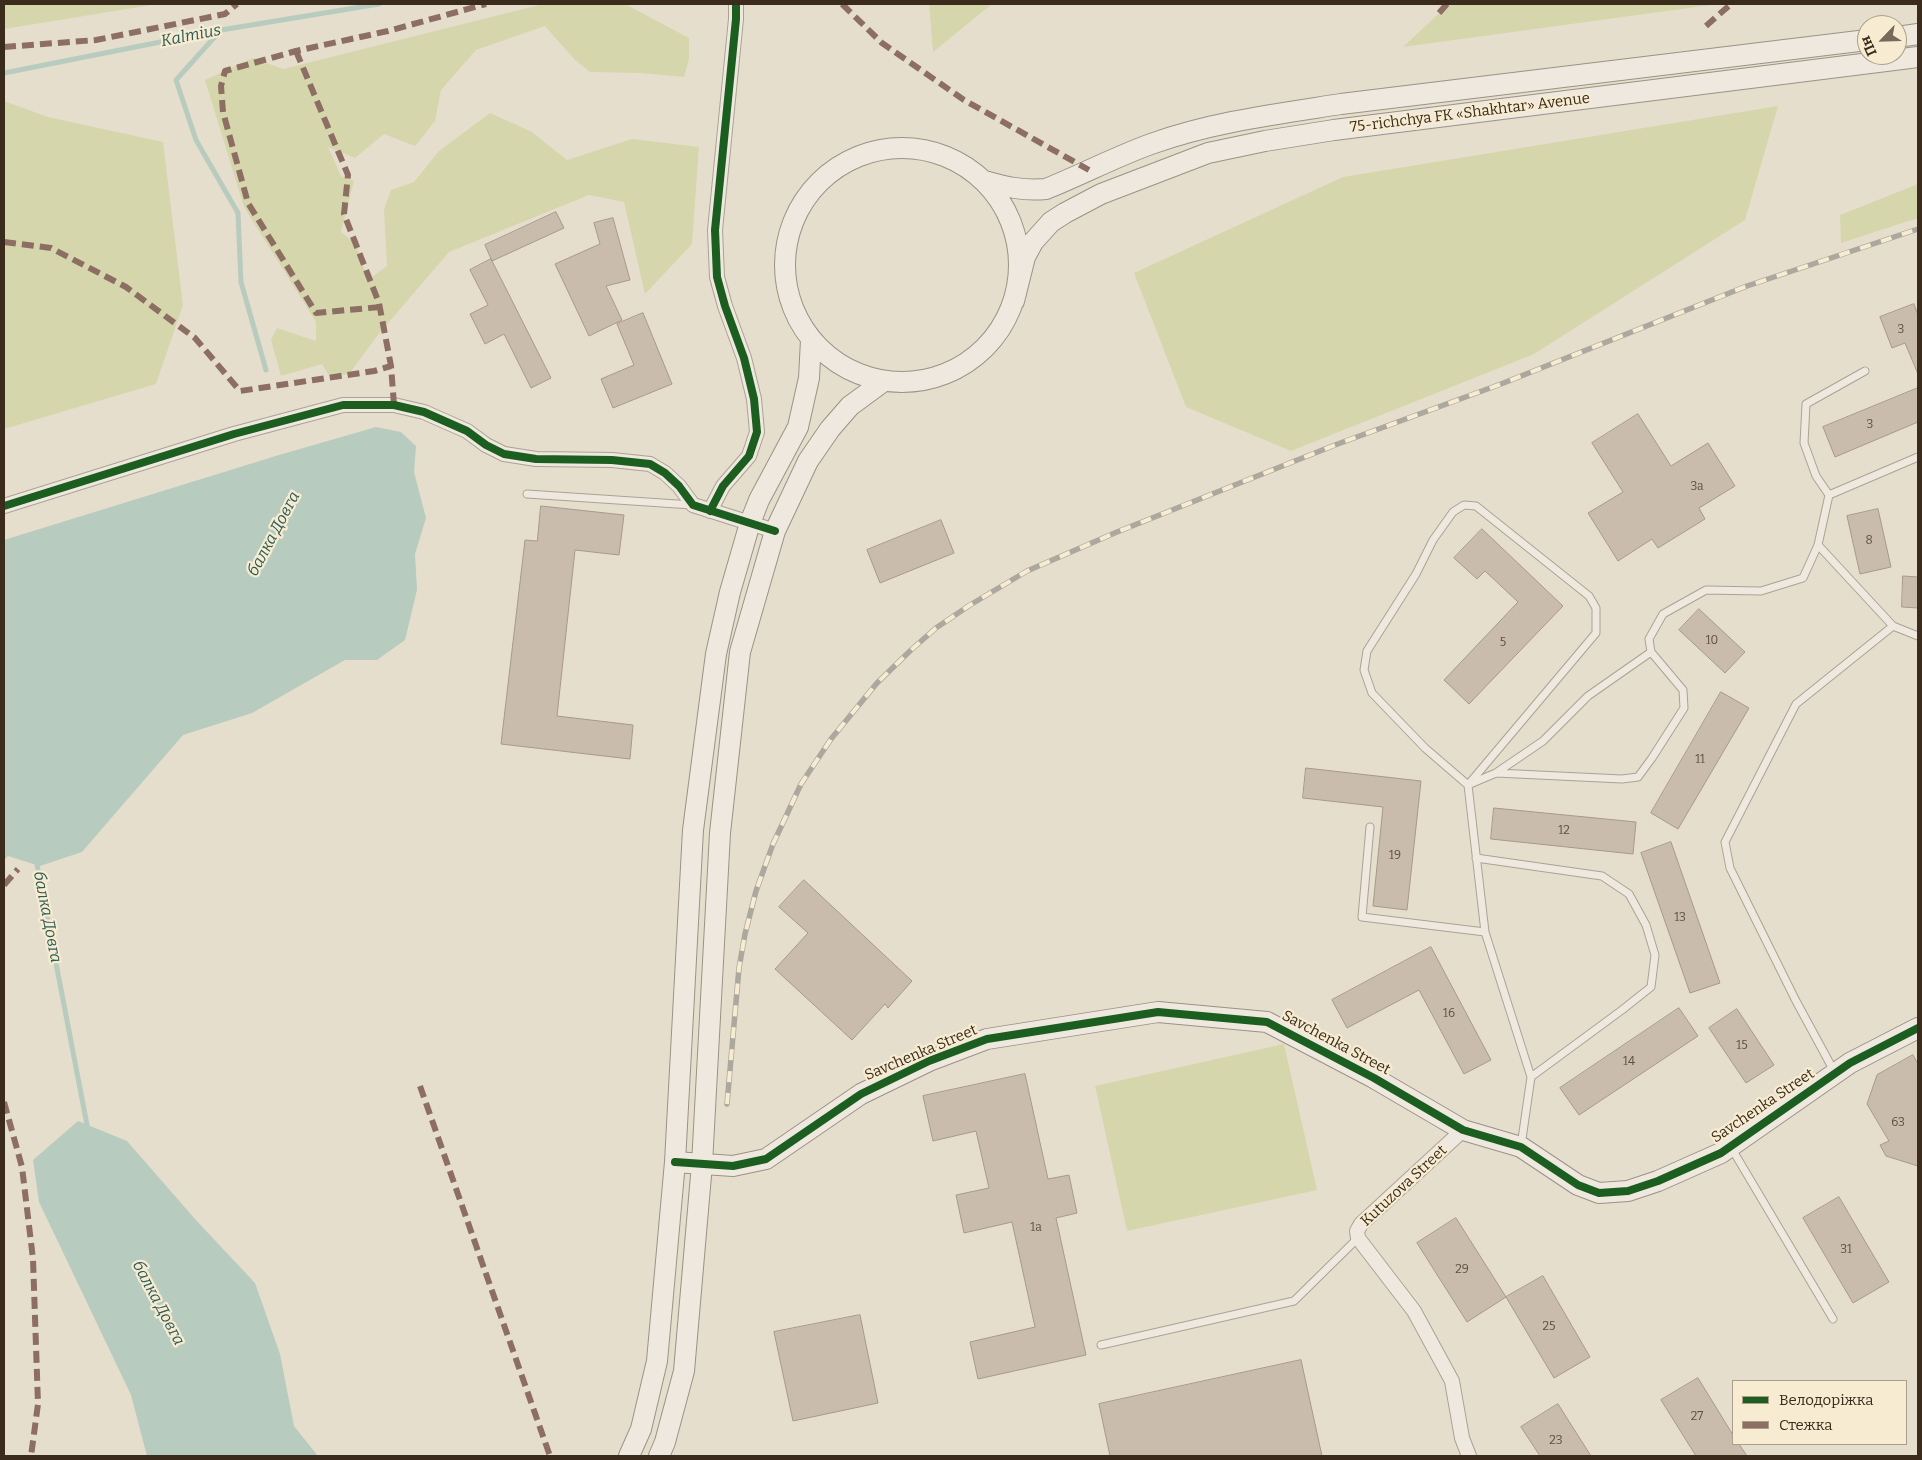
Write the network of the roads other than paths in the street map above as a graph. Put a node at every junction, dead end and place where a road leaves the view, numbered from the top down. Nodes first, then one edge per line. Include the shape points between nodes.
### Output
1 (736, 4) edge
2 (1857, 41) edge
3 (1918, 56) edge
4 (985, 181) junction
5 (1014, 301) junction
6 (811, 340) junction
7 (1865, 372) dead end
8 (884, 381) junction
9 (1918, 457) edge
10 (527, 494) dead end
11 (1829, 495) junction
12 (692, 504) junction
13 (4, 506) edge
14 (710, 511) junction
15 (750, 522) junction
16 (775, 531) junction
17 (1818, 545) junction
18 (1893, 626) junction
19 (1918, 636) edge
20 (1651, 652) junction
21 (1496, 773) junction
22 (1468, 785) junction
23 (1370, 827) dead end
24 (1476, 858) junction
25 (1485, 932) junction
26 (1918, 1028) edge
27 (1836, 1073) junction
28 (1531, 1077) junction
29 (1463, 1130) junction
30 (1730, 1146) junction
31 (1521, 1147) junction
32 (675, 1162) junction
33 (702, 1164) junction
34 (1358, 1238) junction
35 (1833, 1319) dead end
36 (1101, 1345) dead end
37 (629, 1456) edge
38 (659, 1456) edge
39 (1469, 1456) edge

1 - 14 street via 715,253 725,306 752,391 756,432 749,456 723,486
2 - 4 main road, 75-richchya FK «Shakhtar» Avenue via 1257,117 1151,144 1046,188 1008,188
3 - 5 main road, 75-richchya FK «Shakhtar» Avenue via 1334,130 1208,153 1101,194 1051,222 1033,242 1025,257
4 - 5 main road via 1006,210 1016,237 1019,280
4 - 6 main road via 959,161 928,149 896,146 864,152 835,167 811,189 802,203 794,217 785,248 787,288 794,312
5 - 8 main road via 1000,331 977,356 949,373 917,382
6 - 8 main road via 844,367
6 - 15 main road via 809,378 798,427
7 - 11 lane via 1806,404 1804,443 1816,476
8 - 16 main road via 850,406 830,429 808,461
9 - 11 lane
10 - 12 lane
11 - 17 lane
12 - 13 street via 679,486 650,464 536,459 504,454 467,431 424,412 394,405 343,405 234,434
12 - 14 street
14 - 15 street
15 - 16 street
15 - 32 main road via 716,654 693,830
16 - 33 main road via 740,652 720,833
17 - 18 lane
17 - 20 lane via 1803,578 1761,591 1706,590 1663,614 1649,639
18 - 19 lane
18 - 27 lane via 1796,704 1725,842 1730,868
20 - 21 lane via 1588,696 1543,741
20 - 21 lane via 1683,690 1684,708 1638,777
21 - 22 lane
22 - 22 lane via 1596,633 1596,608 1589,596 1476,506 1464,506 1453,512 1433,540 1416,574 1367,651 1364,670 1372,694 1425,748
22 - 24 lane
23 - 25 lane via 1362,917
24 - 25 lane
24 - 28 lane via 1602,876 1629,894 1646,924 1655,955 1651,987
25 - 28 lane
26 - 27 main road, Savchenka Street
27 - 30 main road, Savchenka Street
28 - 31 lane
29 - 31 main road, Savchenka Street
29 - 33 main road, Savchenka Street via 1374,1078 1267,1022 1158,1012 987,1039 929,1061 861,1094 766,1159 733,1166
29 - 34 street, Kutuzova Street via 1362,1224 1357,1230
30 - 31 main road, Savchenka Street via 1658,1181 1628,1191 1599,1193 1578,1185
30 - 35 lane
32 - 33 main road, Savchenka Street
32 - 37 main road via 657,1361 641,1429
33 - 38 main road via 684,1371
34 - 36 lane via 1294,1301
34 - 39 street, Kutuzova Street via 1414,1311 1452,1381 1462,1438

